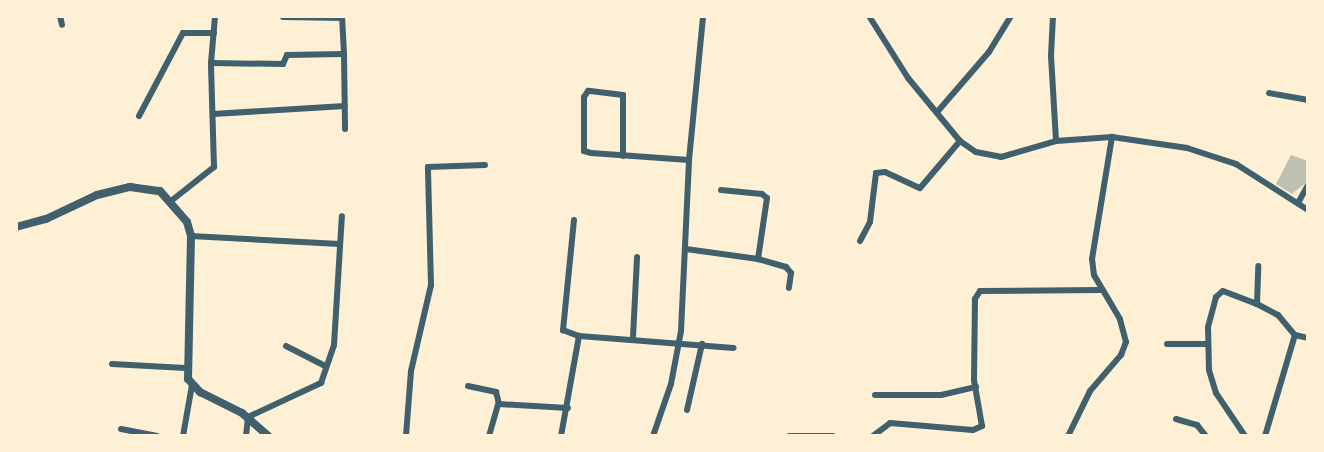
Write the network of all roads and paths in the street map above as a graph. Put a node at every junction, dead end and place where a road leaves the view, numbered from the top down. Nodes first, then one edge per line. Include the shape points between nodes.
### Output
1 (60, 16) edge
2 (215, 16) edge
3 (703, 16) edge
4 (869, 16) edge
5 (1011, 16) edge
6 (1053, 16) edge
7 (283, 17) edge
8 (62, 25) dead end
9 (214, 33) junction
10 (344, 54) junction
11 (211, 63) junction
12 (1269, 93) dead end
13 (1308, 100) edge
14 (345, 106) junction
15 (938, 111) junction
16 (213, 114) junction
17 (139, 116) dead end
18 (345, 129) dead end
19 (1113, 137) junction
20 (960, 141) junction
21 (1056, 141) junction
22 (623, 156) junction
23 (689, 160) junction
24 (485, 165) dead end
25 (1308, 185) edge
26 (721, 190) dead end
27 (171, 201) junction
28 (1298, 202) junction
29 (1308, 210) edge
30 (342, 216) dead end
31 (574, 220) dead end
32 (16, 227) edge
33 (191, 236) junction
34 (860, 241) dead end
35 (340, 244) junction
36 (686, 249) junction
37 (637, 257) dead end
38 (758, 259) junction
39 (1258, 266) dead end
40 (789, 288) dead end
41 (1101, 290) junction
42 (1257, 304) junction
43 (1295, 334) junction
44 (579, 336) junction
45 (633, 337) junction
46 (1308, 338) edge
47 (680, 341) junction
48 (702, 344) junction
49 (1167, 344) dead end
50 (1207, 344) junction
51 (286, 346) dead end
52 (734, 348) dead end
53 (112, 363) dead end
54 (325, 366) junction
55 (185, 368) junction
56 (192, 385) junction
57 (468, 386) dead end
58 (976, 387) junction
59 (875, 395) dead end
60 (498, 404) junction
61 (568, 408) junction
62 (687, 410) dead end
63 (248, 417) junction
64 (1176, 419) dead end
65 (121, 429) dead end
66 (157, 435) edge
67 (183, 435) edge
68 (246, 435) edge
69 (268, 435) edge
70 (406, 435) edge
71 (489, 435) edge
72 (561, 435) edge
73 (653, 435) edge
74 (789, 435) edge
75 (833, 435) edge
76 (873, 435) edge
77 (1068, 435) edge
78 (1206, 435) edge
79 (1245, 435) edge
80 (1265, 435) edge

1 - 8 street
2 - 9 street
3 - 23 street
4 - 15 street via 900,68
5 - 15 street via 989,52
6 - 21 street via 1051,65
7 - 10 street via 342,18
9 - 11 street
9 - 17 street via 183,33
10 - 11 street via 287,55 284,64
10 - 14 street
11 - 16 street
12 - 13 street
14 - 16 street
14 - 18 street
15 - 20 street
16 - 27 street via 214,167
19 - 21 street
19 - 28 street via 1210,154 1236,164
19 - 41 street via 1092,259
20 - 21 street via 984,156 1001,157
20 - 34 street via 920,188 885,172 876,173 870,222
22 - 22 street via 623,95 588,91 584,97 583,149 587,153
22 - 23 street
23 - 36 street
24 - 70 street via 428,167 430,285 411,371
25 - 28 street
26 - 38 street via 762,194 766,198
27 - 32 street via 160,191 130,187 97,195 46,219
27 - 33 street
28 - 29 street
30 - 35 street
31 - 44 street via 563,330
33 - 35 street
33 - 55 street
35 - 54 street via 334,345
36 - 38 street
36 - 47 street
37 - 45 street
38 - 40 street via 789,270
39 - 42 street
41 - 58 street via 980,291 975,299
41 - 77 street via 1120,318 1126,342 1121,355 1090,391
42 - 43 street via 1278,315
42 - 50 street via 1228,292 1218,293
43 - 46 street
43 - 80 street
44 - 45 street
44 - 61 street
45 - 47 street
47 - 48 street
47 - 73 street via 671,384
48 - 52 street
48 - 62 street
49 - 50 street
50 - 79 street via 1216,393
51 - 54 street
53 - 55 street
54 - 63 street via 318,386
55 - 56 street
56 - 63 street
56 - 67 street
57 - 60 street via 496,392
58 - 59 street via 952,394
58 - 76 street via 983,422 978,429 890,423
60 - 61 street
60 - 71 street
61 - 72 street
63 - 68 street
63 - 69 street
64 - 78 street via 1197,425
65 - 66 street
74 - 75 street

